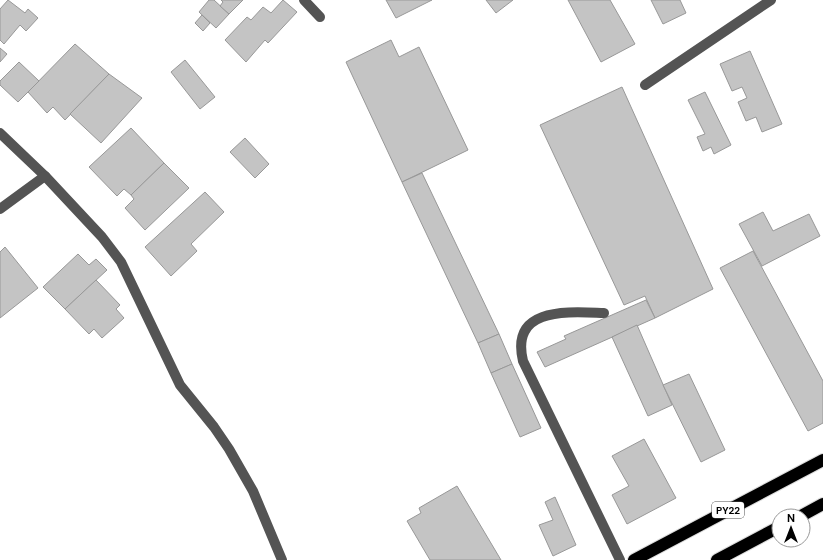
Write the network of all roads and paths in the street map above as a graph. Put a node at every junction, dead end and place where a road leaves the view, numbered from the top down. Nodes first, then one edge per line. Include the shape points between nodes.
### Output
1 (304, 0) edge
2 (771, 0) edge
3 (320, 17) dead end
4 (645, 85) dead end
5 (0, 133) edge
6 (45, 176) junction
7 (0, 209) edge
8 (604, 313) dead end
9 (823, 460) edge
10 (823, 504) edge
11 (811, 511) edge
12 (771, 531) edge
13 (282, 560) edge
14 (620, 560) edge
15 (634, 560) edge
16 (717, 560) edge

1 - 3 street
2 - 4 street
5 - 6 street
6 - 7 street
6 - 13 street via 102,237 121,262 180,385 229,449 252,491
8 - 14 street via 555,313 537,319 526,328 520,349 523,360
9 - 15 highway, PY22
10 - 11 highway
12 - 16 highway

